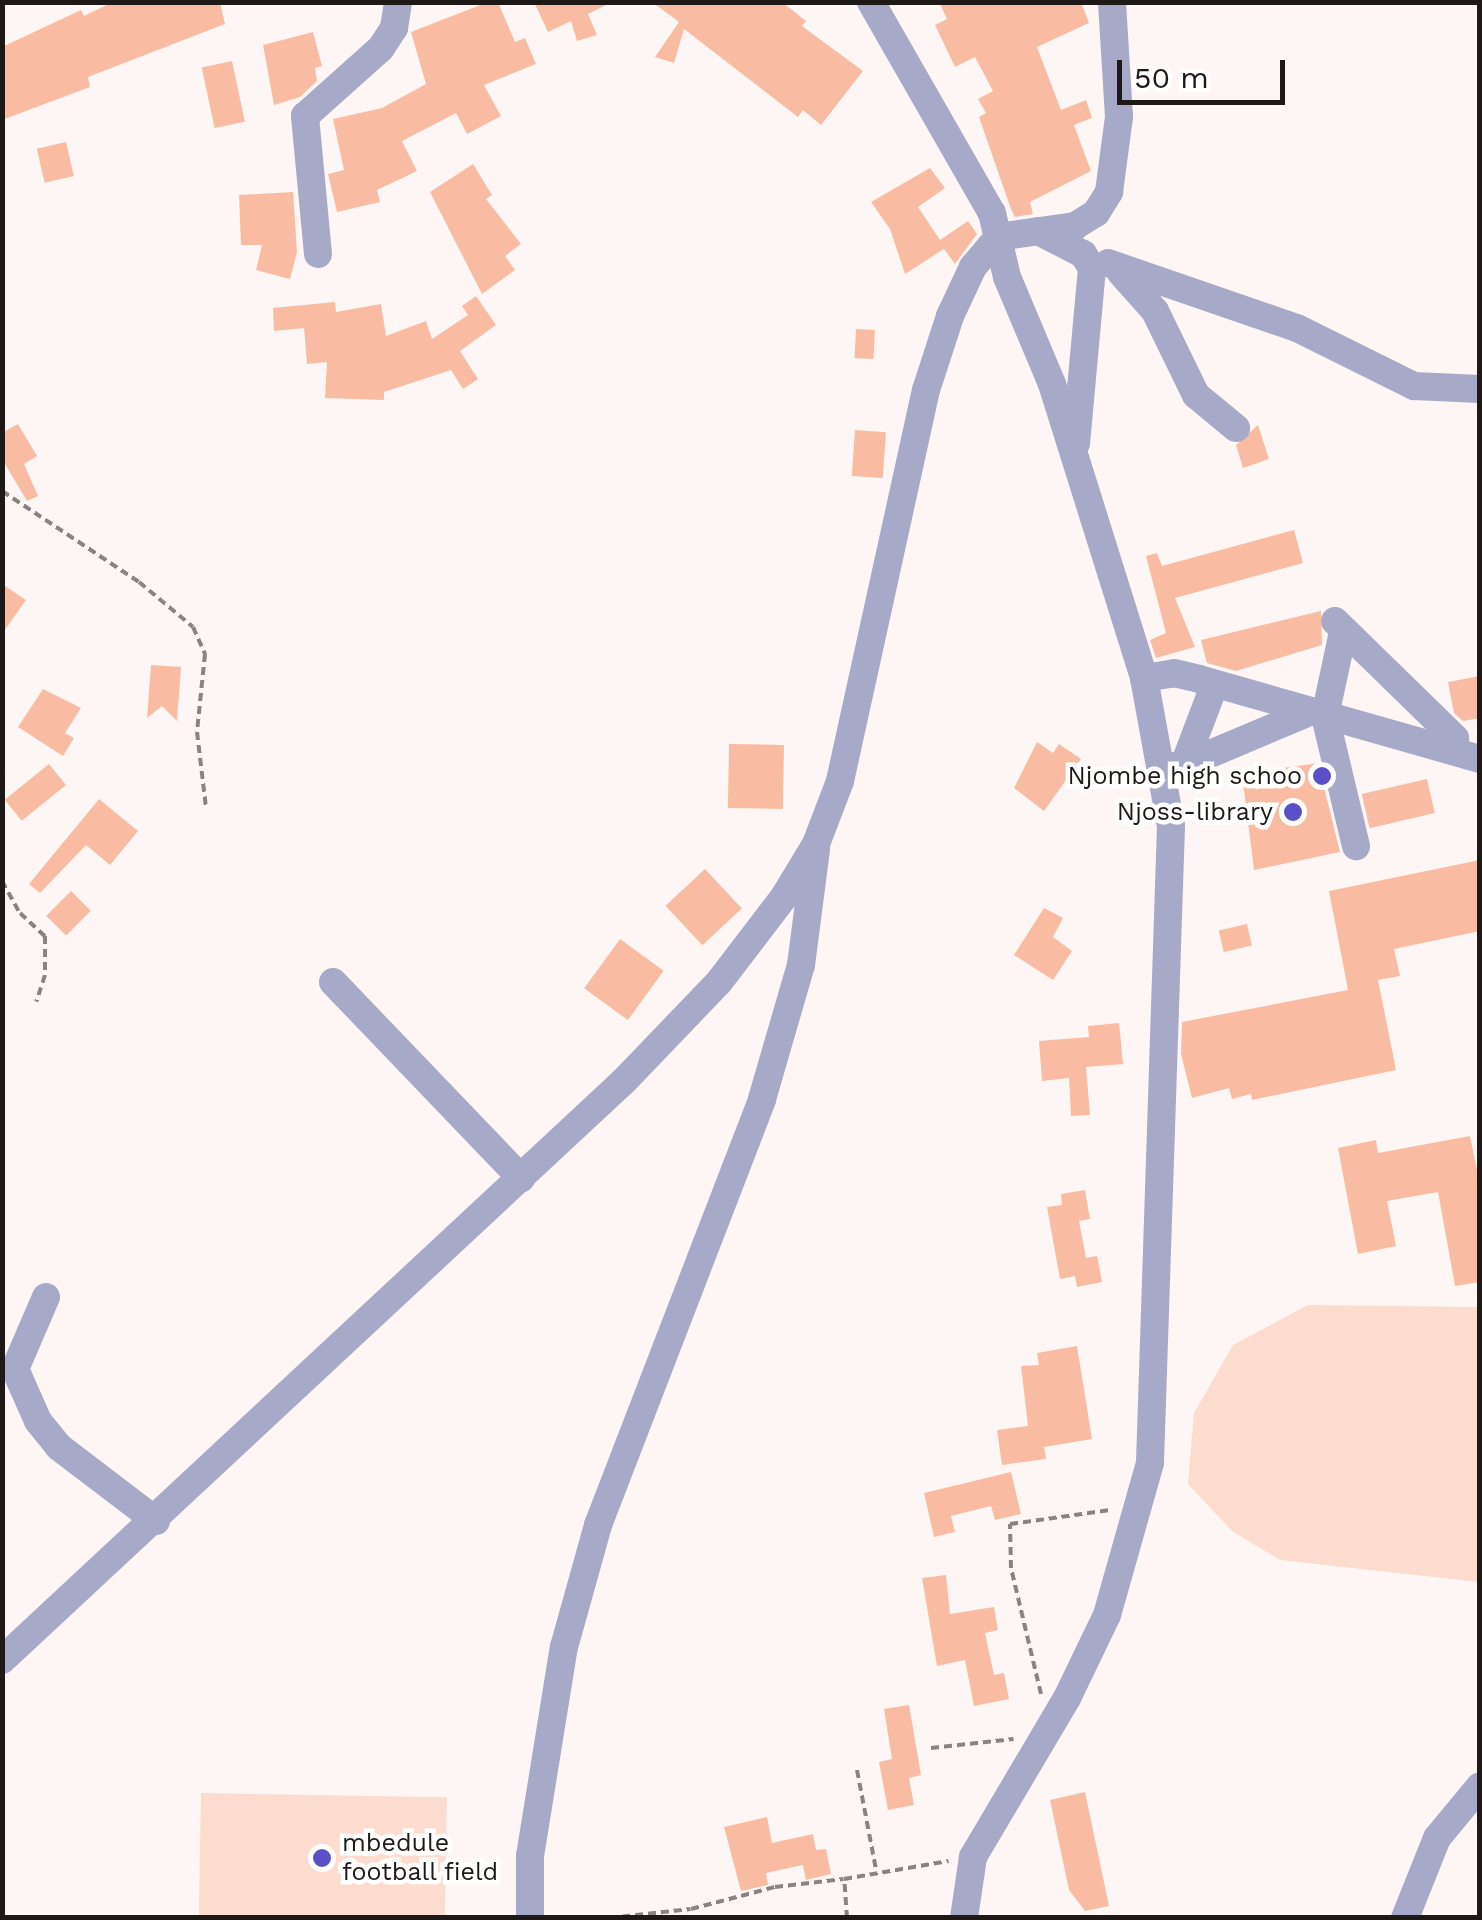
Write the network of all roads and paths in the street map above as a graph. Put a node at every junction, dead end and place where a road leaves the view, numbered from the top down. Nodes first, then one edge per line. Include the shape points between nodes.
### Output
1 (398, 2) edge
2 (871, 2) edge
3 (1112, 2) edge
4 (1038, 232) junction
5 (998, 237) junction
6 (318, 254) dead end
7 (1095, 258) junction
8 (1480, 390) edge
9 (1236, 428) dead end
10 (1075, 454) junction
11 (2, 492) edge
12 (1144, 678) junction
13 (1214, 686) junction
14 (1315, 715) junction
15 (1461, 739) edge
16 (1480, 759) edge
17 (1174, 766) junction
18 (206, 808) dead end
19 (816, 844) junction
20 (1356, 846) dead end
21 (2, 880) edge
22 (333, 982) dead end
23 (36, 1002) dead end
24 (521, 1178) junction
25 (46, 1298) dead end
26 (1140, 1509) junction
27 (156, 1521) junction
28 (2, 1660) edge
29 (1048, 1724) junction
30 (931, 1748) dead end
31 (857, 1770) dead end
32 (1480, 1786) edge
33 (973, 1858) junction
34 (876, 1870) junction
35 (844, 1878) junction
36 (530, 1918) edge
37 (609, 1918) edge
38 (848, 1918) edge
39 (964, 1918) edge
40 (1405, 1918) edge

1 - 6 street via 394,28 381,48 305,116
2 - 5 street via 965,158
3 - 4 street via 1119,117 1109,192 1088,220
4 - 5 street
4 - 7 street
5 - 10 street
5 - 19 street via 973,267 936,354 840,781
7 - 8 street via 1297,328 1414,386
7 - 9 street via 1145,295 1196,395
7 - 10 street
10 - 12 street
11 - 18 path via 139,582 193,626 204,654 197,732
12 - 13 street via 1174,673
12 - 17 street
13 - 14 street
13 - 17 street
14 - 15 street
14 - 15 street via 1339,626
14 - 17 street
14 - 20 street
15 - 16 street
17 - 26 street via 1155,1422
19 - 24 street via 720,982
19 - 36 street via 801,965 762,1099 598,1525 564,1647 530,1856
21 - 23 path via 44,936 45,975
22 - 24 street
24 - 27 street
25 - 27 street via 16,1369 38,1421 59,1447
26 - 29 street via 1107,1614
26 - 29 path via 1071,1511 1010,1524 1012,1568
27 - 28 street
29 - 30 path via 1002,1744
29 - 33 street
31 - 34 path
32 - 40 street via 1437,1838
33 - 34 path
33 - 39 street
34 - 35 path
35 - 37 path
35 - 38 path

